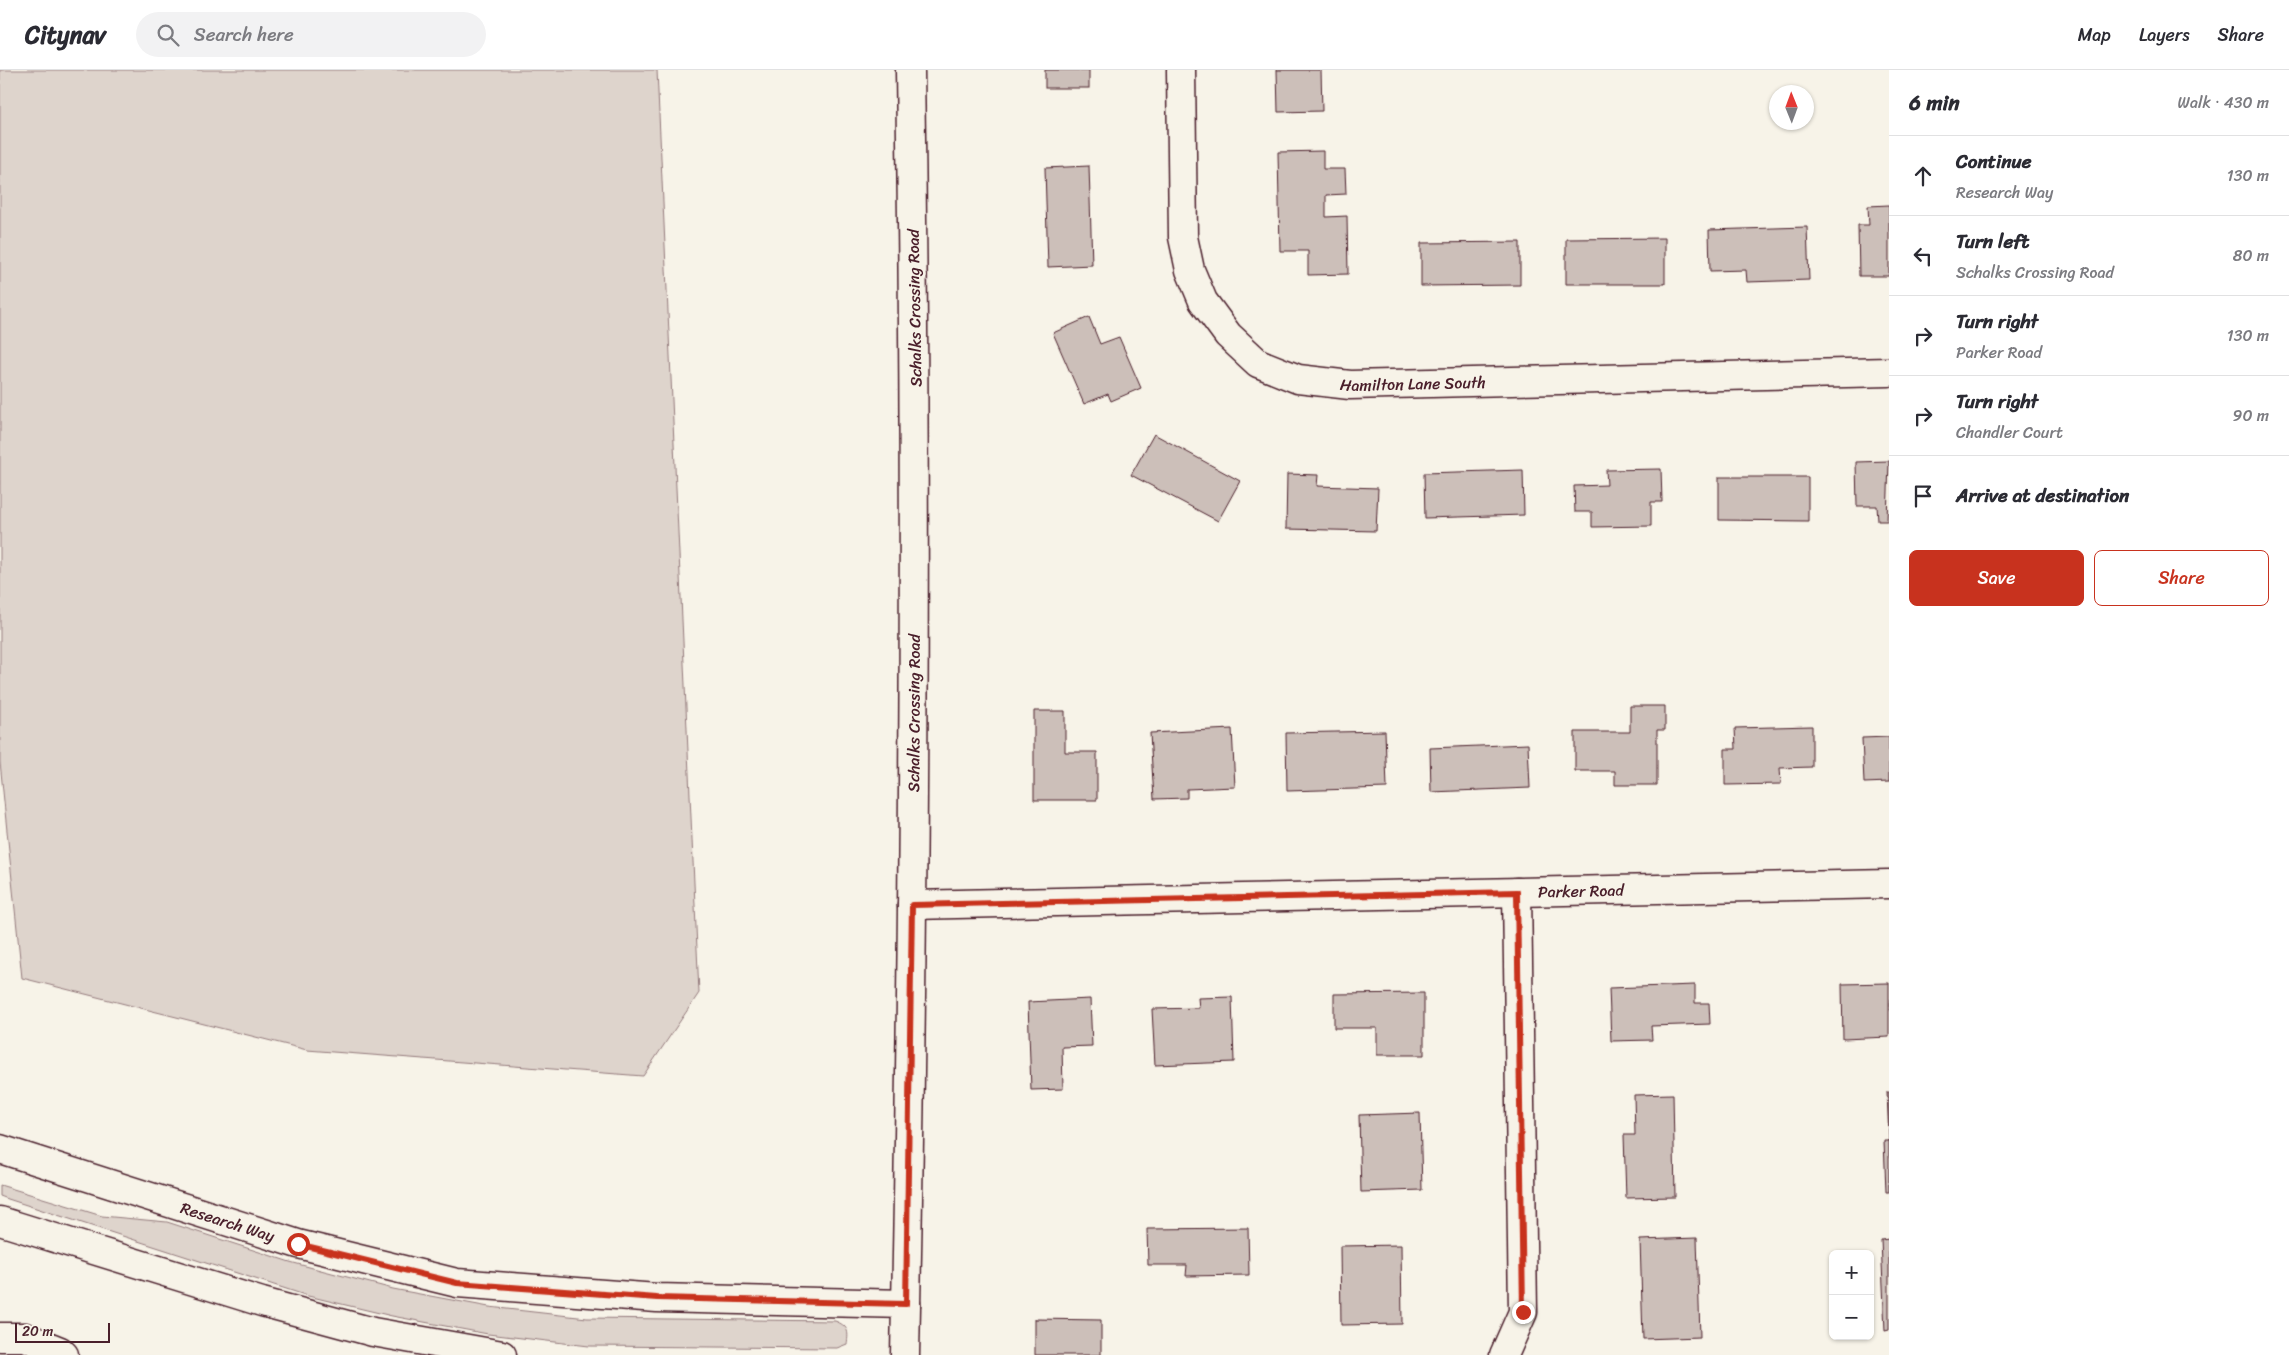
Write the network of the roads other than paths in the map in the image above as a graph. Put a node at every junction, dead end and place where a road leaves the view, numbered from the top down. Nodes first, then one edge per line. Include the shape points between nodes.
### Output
1 (910, 70) edge
2 (1181, 70) edge
3 (1889, 372) edge
4 (1889, 884) edge
5 (1517, 892) junction
6 (912, 905) junction
7 (0, 1149) edge
8 (0, 1221) edge
9 (906, 1304) junction
10 (0, 1337) edge
11 (64, 1355) edge
12 (502, 1355) edge
13 (906, 1355) edge
14 (1504, 1355) edge

1 - 6 street, Schalks Crossing Road via 915,369
2 - 3 street, Hamilton Lane South via 1183,237 1190,270 1203,301 1228,336 1258,363 1298,379 1350,385
4 - 5 street, Parker Road
5 - 6 street, Parker Road
5 - 14 street via 1523,1312
6 - 9 street, Schalks Crossing Road
7 - 9 street, Research Way via 298,1244 457,1283 657,1298
8 - 12 street via 364,1330
9 - 13 street, Schalks Crossing Road
10 - 11 street via 25,1338

